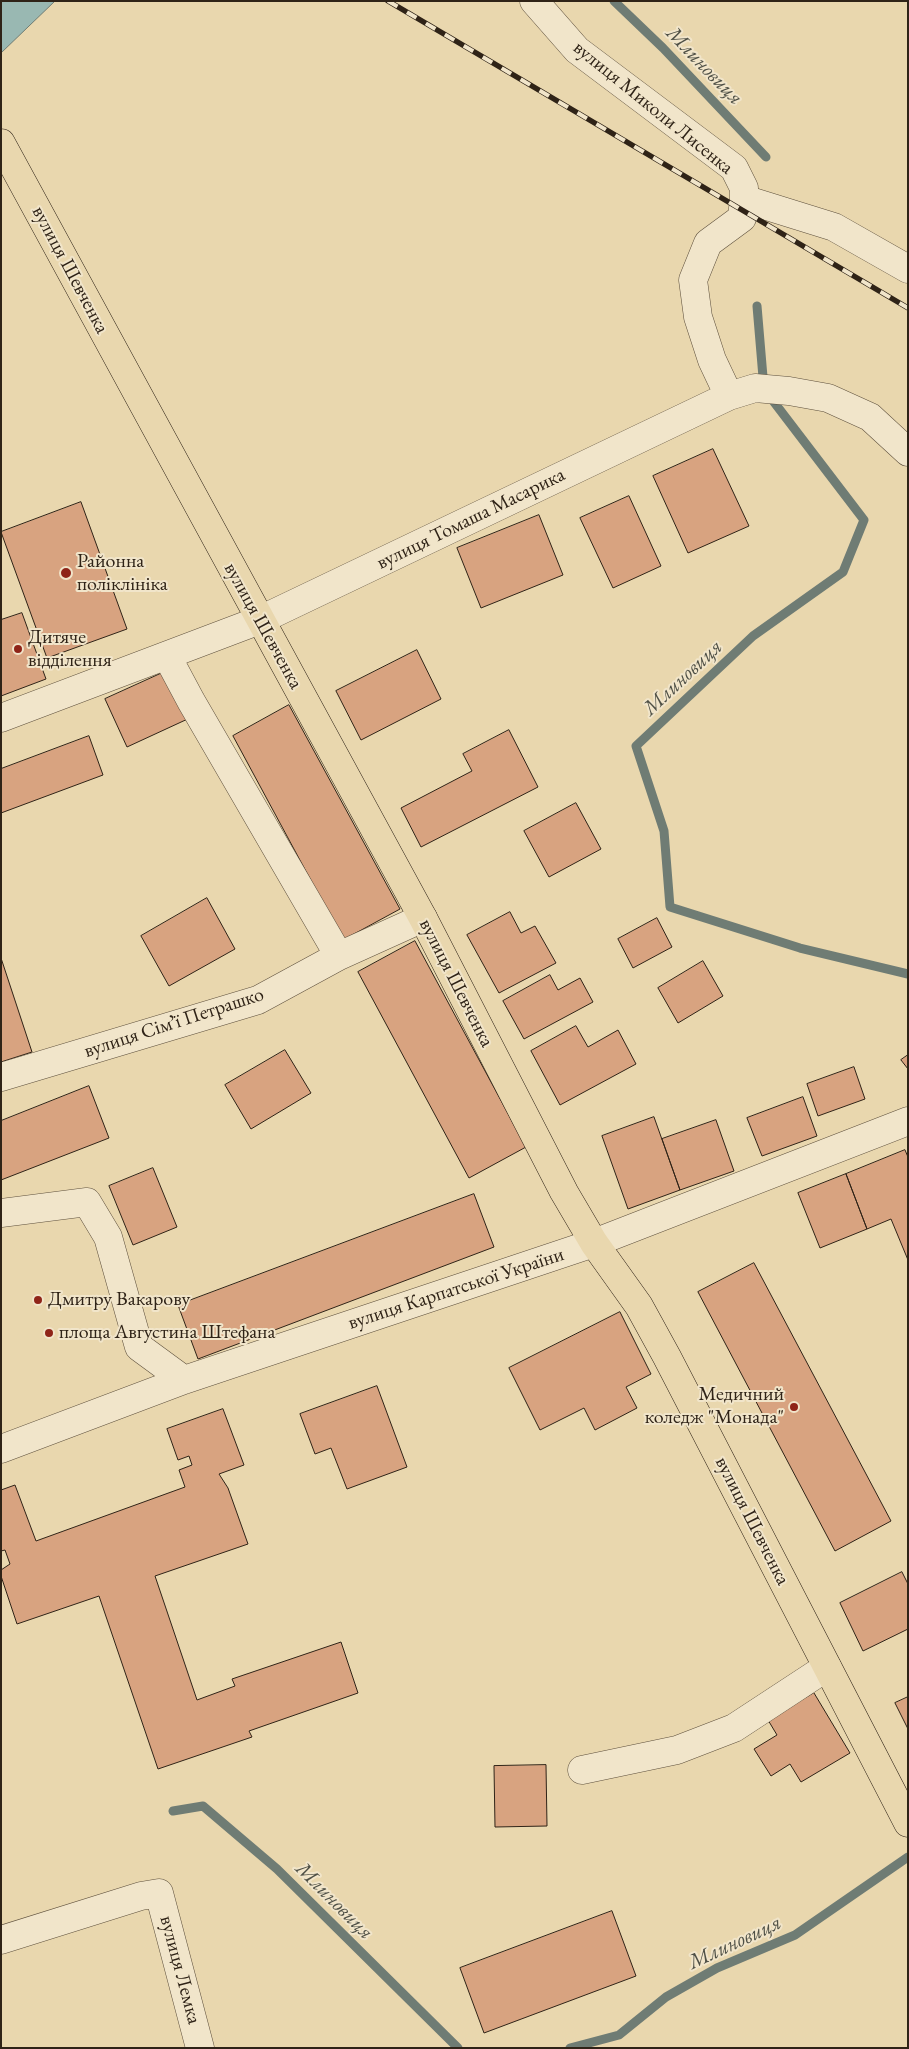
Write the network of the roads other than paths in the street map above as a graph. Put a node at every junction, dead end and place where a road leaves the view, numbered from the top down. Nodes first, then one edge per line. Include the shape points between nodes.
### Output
1 (534, 1) edge
2 (1, 143) edge
3 (744, 198) junction
4 (908, 269) edge
5 (729, 396) junction
6 (908, 452) edge
7 (260, 620) junction
8 (167, 656) junction
9 (1, 718) edge
10 (423, 918) junction
11 (338, 956) junction
12 (1, 1076) edge
13 (908, 1121) edge
14 (1, 1213) edge
15 (594, 1243) junction
16 (184, 1380) junction
17 (1, 1449) edge
18 (827, 1667) junction
19 (582, 1770) dead end
20 (906, 1820) edge
21 (1, 1940) edge
22 (200, 2048) edge

1 - 3 street, вулиця Миколи Лисенка via 577,50 734,168 744,188
2 - 7 main road, вулиця Шевченка
3 - 4 street, вулиця Миколи Лисенка via 834,227
3 - 5 street via 742,218 708,242 693,280 698,317 712,360
5 - 6 street, вулиця Томаша Масарика via 755,388 828,398 870,417
5 - 7 street, вулиця Томаша Масарика
7 - 8 street, вулиця Томаша Масарика
7 - 10 main road, вулиця Шевченка
8 - 9 street, вулиця Томаша Масарика
8 - 11 street
10 - 11 street, вулиця Сімʼї Петрашко
10 - 15 main road, вулиця Шевченка via 564,1192
11 - 12 street, вулиця Сімʼї Петрашко via 258,1000
13 - 15 street, вулиця Карпатської України
14 - 16 street via 87,1202 108,1237 139,1347
15 - 16 street, вулиця Карпатської України
15 - 18 main road, вулиця Шевченка via 639,1306
16 - 17 street, вулиця Карпатської України
18 - 19 street via 734,1728 677,1750
18 - 20 main road, вулиця Шевченка
21 - 22 street, вулиця Лемка via 159,1893

